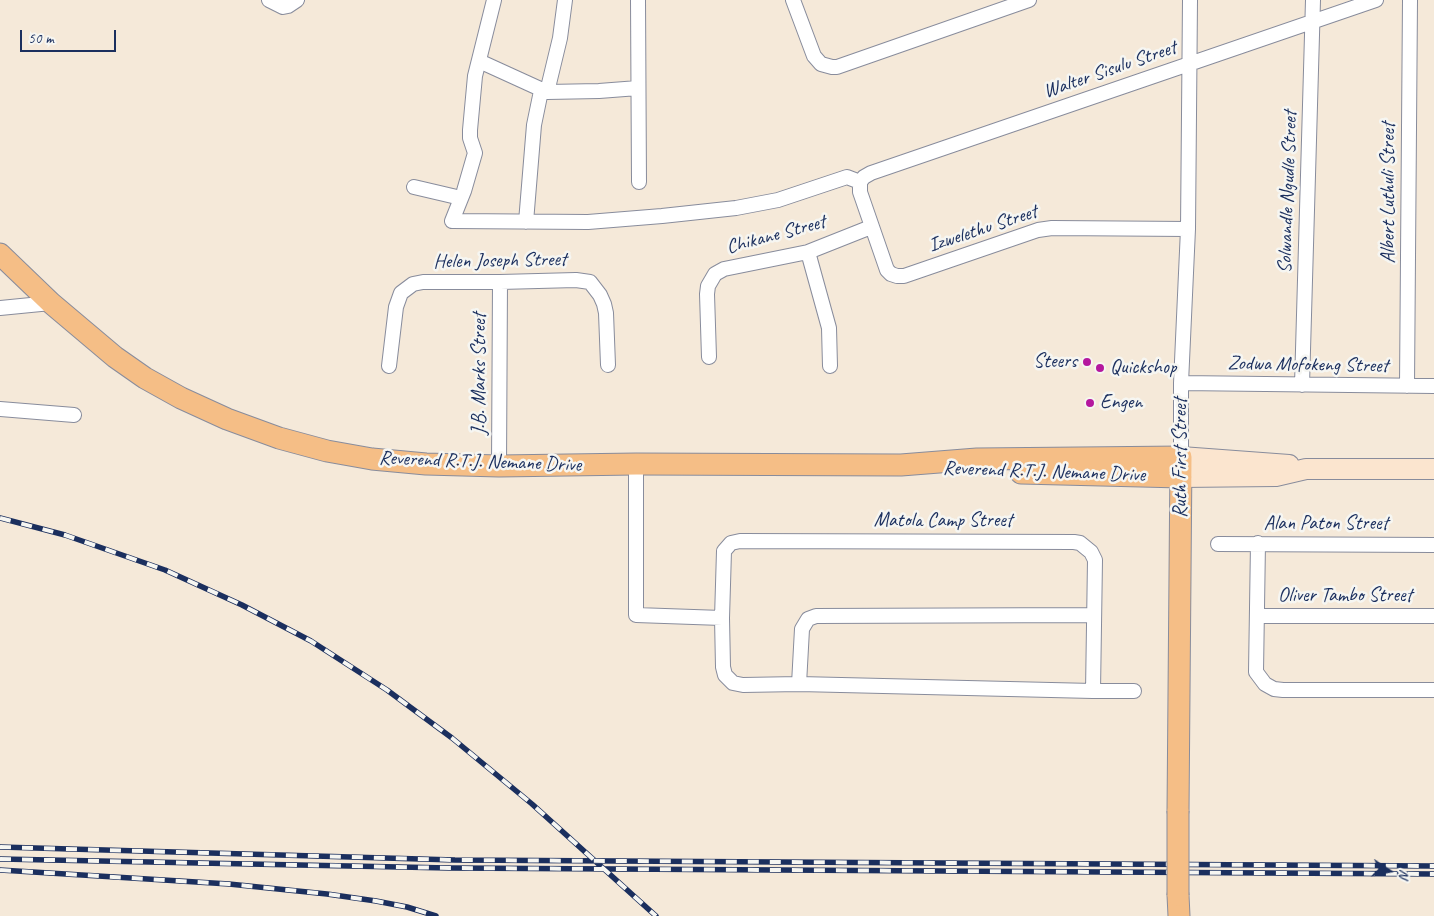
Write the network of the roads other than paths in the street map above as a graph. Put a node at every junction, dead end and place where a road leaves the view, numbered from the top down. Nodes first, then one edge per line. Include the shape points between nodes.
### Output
1 (269, 0) edge
2 (494, 0) edge
3 (565, 0) edge
4 (638, 0) edge
5 (793, 0) edge
6 (1029, 0) edge
7 (1190, 0) edge
8 (1313, 0) edge
9 (1376, 0) edge
10 (1410, 0) edge
11 (297, 1) edge
12 (1313, 23) junction
13 (479, 61) junction
14 (1190, 64) junction
15 (638, 88) junction
16 (544, 92) junction
17 (639, 182) dead end
18 (860, 182) junction
19 (414, 187) dead end
20 (461, 198) junction
21 (526, 222) junction
22 (872, 227) junction
23 (1188, 229) junction
24 (808, 252) junction
25 (0, 254) edge
26 (500, 282) junction
27 (51, 303) junction
28 (0, 308) edge
29 (709, 357) dead end
30 (608, 365) dead end
31 (389, 366) dead end
32 (830, 366) dead end
33 (1181, 383) junction
34 (1302, 385) junction
35 (1408, 386) junction
36 (1434, 386) edge
37 (0, 409) edge
38 (74, 415) dead end
39 (636, 464) junction
40 (499, 466) junction
41 (1181, 467) junction
42 (1434, 469) edge
43 (1218, 544) dead end
44 (1258, 544) junction
45 (1434, 545) edge
46 (1093, 615) junction
47 (1257, 616) junction
48 (1434, 616) edge
49 (722, 618) junction
50 (799, 684) junction
51 (1434, 690) edge
52 (1092, 691) junction
53 (1134, 692) dead end
54 (1178, 906) edge

1 - 11 street via 283,7
2 - 13 street
3 - 16 street via 560,38
4 - 15 street
5 - 6 street via 814,56 821,64 832,68
7 - 14 street, Ruth First Street
8 - 12 street, Solwandle Ngudle Street
9 - 12 street, Walter Sisulu Street
10 - 35 street, Albert Luthuli Street
12 - 14 street, Walter Sisulu Street
12 - 34 street, Solwandle Ngudle Street
13 - 16 street
13 - 20 street via 470,130 474,153
14 - 18 street, Walter Sisulu Street via 871,173
14 - 23 street, Ruth First Street
15 - 16 street
15 - 17 street
16 - 21 street via 534,125
18 - 21 street via 847,177 778,200 736,208 588,222
18 - 22 street, Izwelethu Street via 860,192
19 - 20 street
20 - 21 street via 452,221
22 - 23 street, Izwelethu Street via 887,270 894,276 1038,230
22 - 24 street, Chikane Street
23 - 33 street, Ruth First Street
24 - 29 street, Chikane Street via 724,270 712,277 707,294
24 - 32 street via 830,328
25 - 27 main road, Reverend R.T.J. Nemane Drive
26 - 30 street, Helen Joseph Street via 590,282 600,295 606,313
26 - 31 street, Helen Joseph Street via 422,282 405,289 396,307
26 - 40 street, J.B. Marks Street
27 - 28 street
27 - 40 main road, Reverend R.T.J. Nemane Drive via 145,378 203,409 250,428 318,449 372,459
33 - 34 street, Zodwa Mofokeng Street
33 - 41 street, Ruth First Street
34 - 35 street, Zodwa Mofokeng Street
35 - 36 street, Zodwa Mofokeng Street
37 - 38 street
39 - 40 main road, Reverend R.T.J. Nemane Drive
39 - 41 main road, Reverend R.T.J. Nemane Drive via 901,465 980,472
39 - 49 street via 636,615
41 - 42 street, Reverend R.T.J. Nemane Drive via 1276,476 1306,469
41 - 54 main road, Ruth First Street, bridge
43 - 44 street, Alan Paton Street
44 - 45 street, Alan Paton Street
44 - 47 street
46 - 49 street, Matola Camp Street via 1095,560 1088,547 1074,542 740,541 731,542 724,551
46 - 50 street via 816,616 808,620 802,630
46 - 52 street, Matola Camp Street
47 - 48 street, Oliver Tambo Street
47 - 51 street via 1256,672 1269,687 1284,690
49 - 50 street, Matola Camp Street via 723,667 730,681 743,685
50 - 52 street
52 - 53 street

